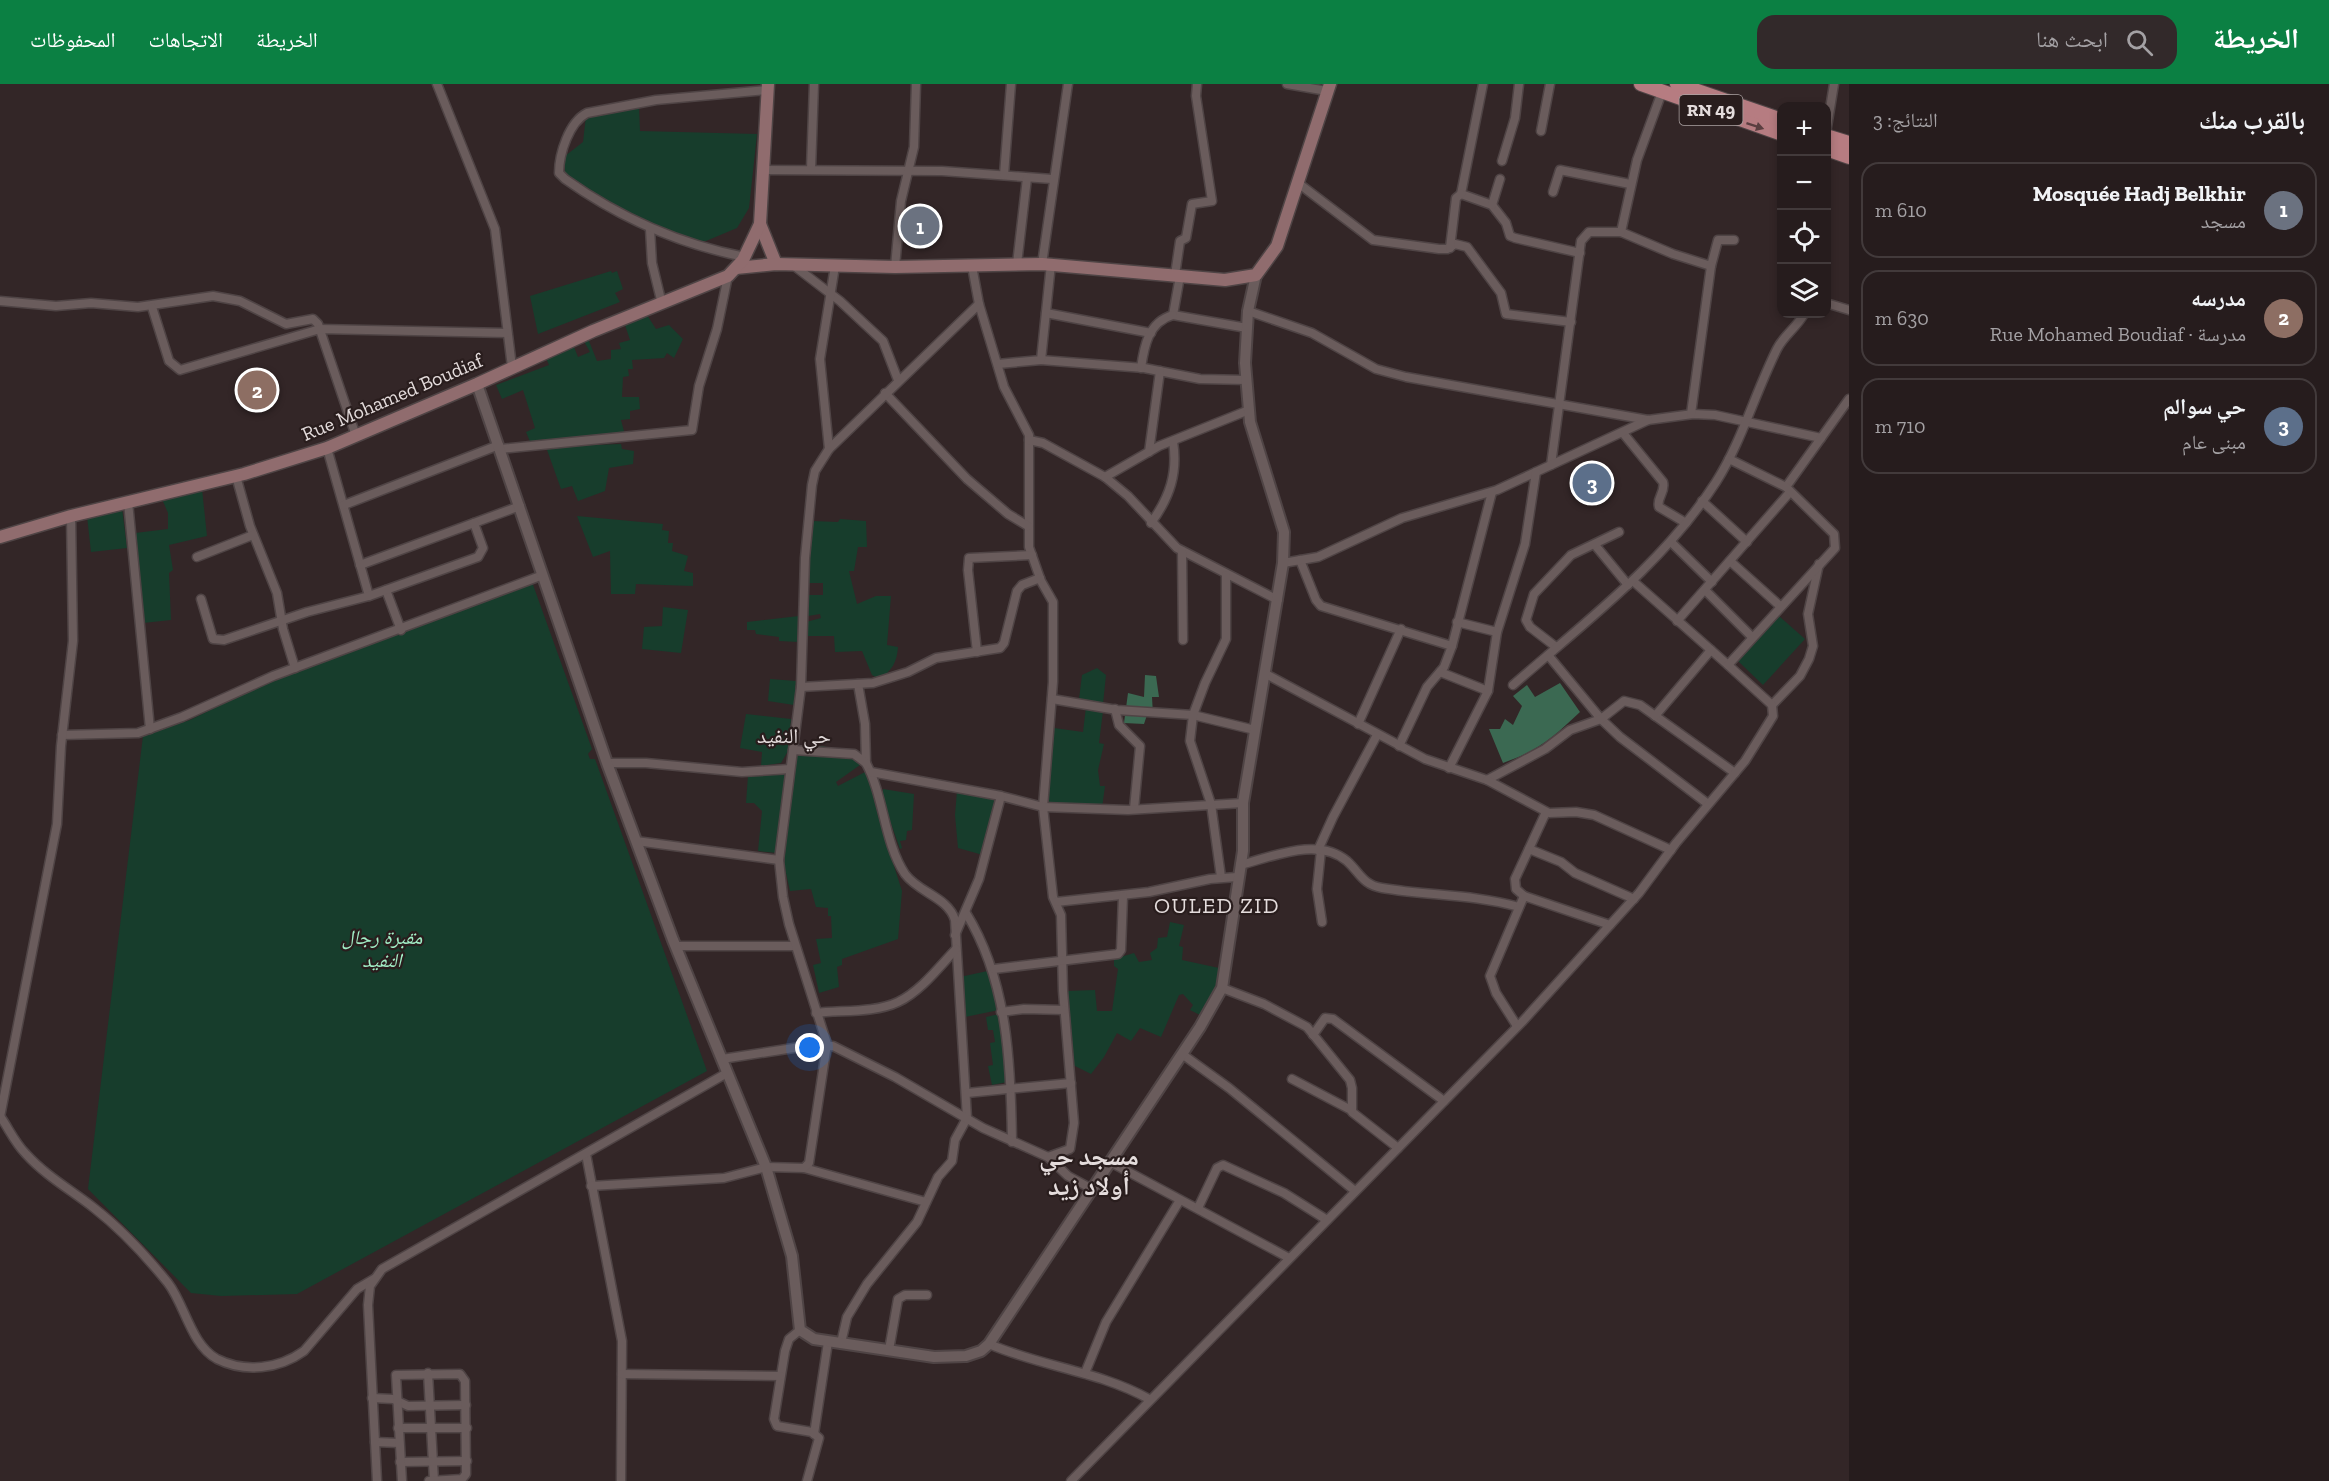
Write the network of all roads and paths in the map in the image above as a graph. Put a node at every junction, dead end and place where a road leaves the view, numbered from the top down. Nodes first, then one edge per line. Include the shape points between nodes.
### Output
1 (437, 84) edge
2 (814, 84) edge
3 (916, 84) edge
4 (1011, 84) edge
5 (1068, 84) edge
6 (1197, 84) edge
7 (1287, 84) edge
8 (1483, 84) edge
9 (1518, 84) edge
10 (1550, 84) edge
11 (1641, 84) edge
12 (1677, 84) edge
13 (1834, 84) edge
14 (767, 87) edge
15 (1329, 87) edge
16 (1697, 87) edge
17 (1662, 92) junction
18 (1831, 105) edge
19 (1777, 118) edge
20 (1541, 131) dead end
21 (1777, 132) edge
22 (1831, 136) edge
23 (1849, 143) edge
24 (1831, 150) edge
25 (1849, 157) edge
26 (1502, 161) dead end
27 (811, 169) junction
28 (763, 170) junction
29 (907, 172) junction
30 (1004, 175) junction
31 (1027, 178) junction
32 (1052, 179) junction
33 (1500, 179) dead end
34 (1298, 183) junction
35 (1630, 184) junction
36 (1553, 192) dead end
37 (1461, 194) junction
38 (1492, 205) junction
39 (760, 224) junction
40 (650, 229) junction
41 (1621, 232) junction
42 (1734, 240) dead end
43 (1450, 248) junction
44 (1580, 253) junction
45 (745, 257) junction
46 (776, 264) junction
47 (1017, 264) junction
48 (1046, 264) junction
49 (792, 265) junction
50 (835, 266) junction
51 (972, 266) junction
52 (1711, 266) junction
53 (895, 267) junction
54 (732, 272) junction
55 (1178, 275) junction
56 (1256, 275) junction
57 (831, 294) junction
58 (0, 301) edge
59 (662, 304) junction
60 (979, 304) junction
61 (1831, 304) edge
62 (152, 307) junction
63 (1849, 310) edge
64 (1248, 311) junction
65 (1046, 313) junction
66 (1173, 315) junction
67 (1801, 318) edge
68 (1571, 322) junction
69 (1247, 328) junction
70 (320, 329) junction
71 (507, 333) junction
72 (1151, 333) junction
73 (1041, 360) junction
74 (998, 364) junction
75 (512, 367) junction
76 (1141, 368) junction
77 (1160, 371) junction
78 (898, 380) junction
79 (1247, 380) junction
80 (477, 384) junction
81 (885, 393) junction
82 (1849, 399) edge
83 (1560, 404) junction
84 (1249, 410) junction
85 (1691, 414) junction
86 (1648, 420) junction
87 (1747, 422) junction
88 (1623, 433) junction
89 (356, 436) junction
90 (1821, 438) junction
91 (1029, 440) junction
92 (1173, 441) junction
93 (327, 447) junction
94 (499, 447) junction
95 (829, 449) junction
96 (1149, 452) junction
97 (1729, 459) junction
98 (1551, 465) junction
99 (1536, 472) junction
100 (236, 476) junction
101 (1105, 477) junction
102 (1788, 490) junction
103 (1492, 492) junction
104 (1702, 501) junction
105 (128, 502) junction
106 (344, 505) junction
107 (520, 506) junction
108 (71, 516) junction
109 (474, 523) junction
110 (1151, 523) junction
111 (1686, 523) junction
112 (1028, 526) junction
113 (1619, 532) dead end
114 (254, 535) junction
115 (0, 537) edge
116 (1671, 542) junction
117 (1747, 542) junction
118 (1595, 545) junction
119 (1182, 551) junction
120 (1032, 555) junction
121 (197, 556) dead end
122 (1300, 560) junction
123 (1730, 561) junction
124 (1282, 564) junction
125 (1819, 564) junction
126 (360, 565) junction
127 (543, 574) junction
128 (1226, 574) junction
129 (1041, 578) junction
130 (1712, 582) junction
131 (1630, 583) junction
132 (386, 590) junction
133 (1705, 590) junction
134 (369, 596) junction
135 (201, 599) dead end
136 (1278, 600) junction
137 (1780, 606) junction
138 (282, 621) junction
139 (1677, 621) junction
140 (1457, 622) junction
141 (1401, 629) junction
142 (401, 630) junction
143 (1497, 632) junction
144 (1752, 637) junction
145 (1183, 640) dead end
146 (1452, 646) junction
147 (1556, 647) junction
148 (1711, 650) junction
149 (976, 652) junction
150 (1548, 655) junction
151 (1728, 665) junction
152 (295, 668) junction
153 (1440, 672) junction
154 (1264, 673) junction
155 (858, 684) junction
156 (1513, 685) dead end
157 (801, 687) junction
158 (1488, 691) junction
159 (1052, 699) junction
160 (1772, 705) junction
161 (1115, 709) junction
162 (1193, 715) junction
163 (1655, 716) junction
164 (1601, 719) junction
165 (1358, 724) junction
166 (150, 729) junction
167 (1255, 730) junction
168 (62, 735) junction
169 (1377, 735) junction
170 (1399, 746) junction
171 (793, 750) junction
172 (607, 764) junction
173 (869, 767) junction
174 (1449, 768) junction
175 (790, 769) junction
176 (1735, 773) junction
177 (1487, 780) junction
178 (1001, 796) junction
179 (1243, 803) junction
180 (1211, 804) junction
181 (1708, 804) junction
182 (1043, 807) junction
183 (1134, 809) junction
184 (1546, 812) junction
185 (636, 841) junction
186 (1529, 849) junction
187 (1320, 850) junction
188 (1671, 850) junction
189 (779, 860) junction
190 (1240, 865) junction
191 (1237, 877) junction
192 (1221, 878) junction
193 (1124, 896) junction
194 (1524, 896) junction
195 (1634, 899) junction
196 (1056, 902) junction
197 (1520, 907) junction
198 (966, 913) junction
199 (1322, 922) dead end
200 (1610, 925) junction
201 (955, 935) junction
202 (676, 946) junction
203 (795, 946) junction
204 (956, 949) junction
205 (1062, 961) junction
206 (994, 969) junction
207 (1222, 988) junction
208 (1064, 1010) junction
209 (1001, 1012) junction
210 (816, 1013) junction
211 (1517, 1026) junction
212 (1313, 1035) junction
213 (827, 1044) junction
214 (1182, 1054) junction
215 (722, 1059) junction
216 (727, 1073) junction
217 (1292, 1079) dead end
218 (1071, 1083) junction
219 (1012, 1089) junction
220 (967, 1093) junction
221 (1444, 1101) junction
222 (1351, 1110) junction
223 (0, 1113) edge
224 (967, 1118) junction
225 (1012, 1142) junction
226 (1398, 1148) junction
227 (586, 1154) junction
228 (1048, 1157) junction
229 (1110, 1162) junction
230 (766, 1167) junction
231 (804, 1168) junction
232 (591, 1186) junction
233 (1092, 1189) junction
234 (1355, 1191) junction
235 (1180, 1200) junction
236 (926, 1202) junction
237 (1198, 1208) junction
238 (1327, 1220) junction
239 (1289, 1258) junction
240 (374, 1279) junction
241 (927, 1295) dead end
242 (800, 1330) junction
243 (828, 1342) junction
244 (841, 1343) junction
245 (989, 1344) junction
246 (889, 1350) junction
247 (428, 1373) junction
248 (1085, 1373) junction
249 (622, 1374) junction
250 (780, 1376) junction
251 (372, 1398) junction
252 (1149, 1399) junction
253 (396, 1401) junction
254 (466, 1405) junction
255 (431, 1406) junction
256 (398, 1428) junction
257 (432, 1428) junction
258 (467, 1428) junction
259 (814, 1434) junction
260 (375, 1443) junction
261 (399, 1443) junction
262 (467, 1461) junction
263 (400, 1462) junction
264 (434, 1462) junction
265 (377, 1481) edge
266 (402, 1481) edge
267 (429, 1481) edge
268 (434, 1481) edge
269 (621, 1481) edge
270 (807, 1481) edge
271 (1071, 1481) edge

1 - 71 street via 495,229
2 - 27 street
3 - 29 street via 914,147
4 - 30 street
5 - 32 street
6 - 55 street via 1212,201 1192,204 1186,238 1180,241 1177,251
7 - 15 street
8 - 37 street
9 - 26 street via 1515,118
10 - 20 street
11 - 17 main road, RN 49
12 - 16 main road, RN 49
13 - 18 street
14 - 28 main road, Rue Mohamed Boudiaf
14 - 40 street via 630,104 580,118 561,154 560,175
15 - 34 main road
16 - 19 main road, RN 49
17 -> 21 main road, RN 49
17 - 35 street
22 - 23 main road
24 - 25 main road
27 - 28 street
27 - 29 street
28 - 39 main road, Rue Mohamed Boudiaf
29 - 30 street
29 - 53 street
30 - 31 street
31 - 32 street
31 - 47 street
32 - 48 street
33 - 38 street
34 - 43 street via 1373,240
34 - 56 main road via 1277,246
35 - 36 street via 1560,170
35 - 41 street
37 - 38 street
37 - 43 street via 1456,198
38 - 44 street via 1506,223 1510,236
39 - 45 main road, Rue Mohamed Boudiaf
39 - 46 main road, Rue Mohamed Boudiaf
40 - 45 street
40 - 59 street via 652,263
41 - 44 street via 1589,232 1581,242
41 - 52 street
42 - 52 street via 1718,240
43 - 68 street via 1455,244 1467,247 1501,293 1506,314
44 - 68 street
45 - 54 main road, Rue Mohamed Boudiaf
46 - 49 main road
46 - 54 main road
47 - 48 main road
47 - 51 main road
48 - 55 main road
48 - 65 street
49 - 50 main road
49 - 57 street
50 - 53 main road
50 - 57 street
51 - 53 main road
51 - 60 street
52 - 85 street
54 - 59 main road, Rue Mohamed Boudiaf
54 - 94 street via 699,386 692,430
55 - 56 main road via 1225,280
55 - 66 street
56 - 64 street
57 - 78 street via 883,341
57 - 95 street via 820,359
58 - 62 street
59 - 75 main road, Rue Mohamed Boudiaf
60 - 74 street
60 - 78 street
61 - 63 street
62 - 70 street via 196,298 227,297 286,324 313,319
62 - 70 street via 169,361 180,370
64 - 69 street
64 - 83 street via 1312,333 1376,369
65 - 72 street
65 - 73 street
66 - 69 street
66 - 72 street
67 - 87 street via 1777,348
68 - 83 street
69 - 79 street
70 - 71 street
70 - 89 street
71 - 75 street
72 - 76 street via 1145,339
73 - 74 street
73 - 76 street
74 - 91 street
75 - 80 main road, Rue Mohamed Boudiaf
76 - 77 street
77 - 79 street via 1200,379
77 - 96 street
78 - 81 street
79 - 84 street
80 - 89 main road, Rue Mohamed Boudiaf
80 - 94 street
81 - 95 street
81 - 112 street via 973,485
82 - 90 street
83 - 86 street
83 - 98 street
84 - 92 street
84 - 124 street via 1257,450 1284,532
85 - 86 street
85 - 87 street
86 - 88 street
87 - 90 street
87 - 97 street
88 - 98 street
88 - 111 street via 1663,482 1659,507
89 - 93 main road, Rue Mohamed Boudiaf
90 - 102 street
91 - 101 street via 1043,442
91 - 112 street
92 - 96 street
92 - 110 street via 1173,478 1166,502
93 - 100 main road, Rue Mohamed Boudiaf
93 - 106 street
94 - 106 street
94 - 107 street
95 - 157 street via 815,471 812,485 804,568
96 - 101 street
97 - 102 street
97 - 104 street
98 - 99 street
99 - 103 street
99 - 143 street via 1525,544
100 - 105 main road, Rue Mohamed Boudiaf
100 - 114 street
101 - 110 street
102 - 117 street
102 - 125 street via 1834,534 1835,548
103 - 122 street via 1402,518 1318,557
103 - 140 street
104 - 111 street
104 - 117 street
105 - 108 main road, Rue Mohamed Boudiaf
105 - 166 street
106 - 126 street
107 - 109 street
107 - 127 street
108 - 115 main road, Rue Mohamed Boudiaf
108 - 168 street via 74,641
109 - 126 street
109 - 132 street via 483,548 481,555
110 - 119 street
111 - 116 street
112 - 120 street
113 - 118 street
114 - 121 street
114 - 138 street via 271,576
116 - 130 street
116 - 131 street
117 - 123 street
118 - 131 street
118 - 147 street via 1571,555 1531,598 1528,624
119 - 128 street
119 - 145 street
120 - 129 street
120 - 149 street via 969,558
122 - 124 street
122 - 141 street via 1321,606
123 - 130 street
123 - 137 street
124 - 136 street
125 - 137 street
125 - 160 street via 1808,614 1813,646 1809,659 1800,676
126 - 134 street
127 - 142 street
127 - 172 street
128 - 136 street
128 - 162 street via 1226,639
129 - 149 street via 1017,591 1002,646
129 - 159 street via 1053,602
130 - 133 street
131 - 139 street
131 - 147 street
132 - 134 street
132 - 142 street
133 - 139 street
133 - 144 street
134 - 138 street
135 - 138 street via 216,641
136 - 154 street
137 - 144 street
138 - 152 street
139 - 148 street
140 - 143 street
140 - 146 street
141 - 146 street
141 - 165 street
142 - 152 street
143 - 158 street
144 - 151 street
146 - 153 street
147 - 150 street
148 - 151 street
148 - 163 street
149 - 155 street via 936,658 890,679
150 - 156 street
150 - 164 street
151 - 160 street
152 - 166 street
153 - 158 street
153 - 170 street via 1427,687
154 - 165 street
154 - 167 street
155 - 157 street
155 - 173 street
157 - 171 street
158 - 174 street
159 - 161 street
159 - 182 street
160 - 176 street via 1773,716
161 - 162 street
161 - 183 street via 1119,725 1140,746
162 - 167 street
162 - 180 street via 1191,749
163 - 164 street via 1640,705 1623,701
163 - 176 street
164 - 177 street via 1570,730 1545,749
164 - 181 street
165 - 169 street
166 - 168 street via 130,735
167 - 179 street
168 - 223 street via 54,847
169 - 170 street
169 - 187 street via 1332,817
170 - 174 street
171 - 173 street via 854,754
171 - 175 street
172 - 175 street via 732,772
172 - 185 street
173 - 178 street
173 - 201 street via 904,872 917,888 950,909
174 - 177 street
175 - 189 street
176 - 181 street
177 - 184 street
178 - 182 street
178 - 198 street
179 - 180 street
179 - 190 street
180 - 183 street
180 - 192 street
181 - 188 street
182 - 183 street
182 - 196 street
184 - 186 street
184 - 188 street via 1594,815
185 - 189 street
185 - 202 street
186 - 194 street via 1514,884
186 - 195 street
187 - 190 street via 1302,850
187 - 197 street via 1346,860 1366,884 1373,886 1463,895
187 - 199 street via 1317,889
188 - 195 street
189 - 203 street
190 - 191 street
191 - 192 street
191 - 207 street
192 - 193 street
193 - 196 street
193 - 205 street via 1120,952
194 - 197 street
194 - 200 street
195 - 200 street
196 - 205 street via 1061,915
197 - 211 street via 1490,976
198 - 201 street
198 - 206 street
200 - 211 street
201 - 204 street
202 - 203 street
202 - 215 street
203 - 210 street
204 - 210 street via 898,1002
204 - 220 street
205 - 206 street
205 - 208 street
206 - 209 street
207 - 212 street via 1273,1008
207 - 214 street
208 - 209 street
208 - 218 street
209 - 219 street
210 - 213 street
211 - 221 street
212 - 221 street via 1325,1018 1333,1019
212 - 222 street via 1350,1080
213 - 215 street
213 - 224 street
213 - 231 street via 811,1160
214 - 229 street
214 - 234 street
215 - 216 street
216 - 227 street
216 - 230 street
217 - 222 street
218 - 219 street
218 - 228 street via 1073,1145 1064,1153
219 - 220 street
219 - 225 street
220 - 224 street
221 - 226 street
222 - 226 street
223 - 240 street via 26,1155 111,1223 160,1274 180,1299 200,1343 228,1364 253,1368 294,1358 357,1289
224 - 225 street
224 - 236 street via 955,1140 952,1161 938,1177
225 - 228 street
226 - 234 street
227 - 232 street
227 - 240 street via 394,1260
228 - 233 street via 1068,1176
229 - 233 street
229 - 235 street
230 - 231 street
230 - 232 street via 724,1178
230 - 242 street via 792,1256
231 - 236 street
232 - 249 street via 619,1324
233 - 245 street
234 - 238 street
235 - 237 street
235 - 248 street via 1106,1322
236 - 244 street via 912,1231 867,1284 847,1317
237 - 238 street via 1223,1165 1284,1193
237 - 239 street
238 - 239 street
239 - 252 street
240 - 251 street via 368,1305
241 - 246 street via 905,1295 898,1299
242 - 243 street via 807,1337
242 - 250 street via 788,1341
243 - 244 street
243 - 259 street
244 - 246 street
245 - 246 street via 974,1354 957,1357
245 - 248 street via 1039,1363
247 - 253 street via 398,1374
247 - 254 street via 456,1373 464,1377
247 - 255 street
248 - 252 street via 1130,1388
249 - 250 street
249 - 269 street
250 - 259 street via 775,1424
251 - 253 street
251 - 260 street
252 - 271 street
253 - 255 street via 408,1406
253 - 256 street
254 - 255 street
254 - 258 street
255 - 257 street
256 - 257 street
256 - 261 street
257 - 258 street
257 - 264 street
258 - 262 street
259 - 270 street via 819,1443
260 - 261 street
260 - 265 street
261 - 263 street
262 - 264 street
262 - 268 street via 464,1478
263 - 264 street
263 - 266 street
264 - 268 street
267 - 268 street

